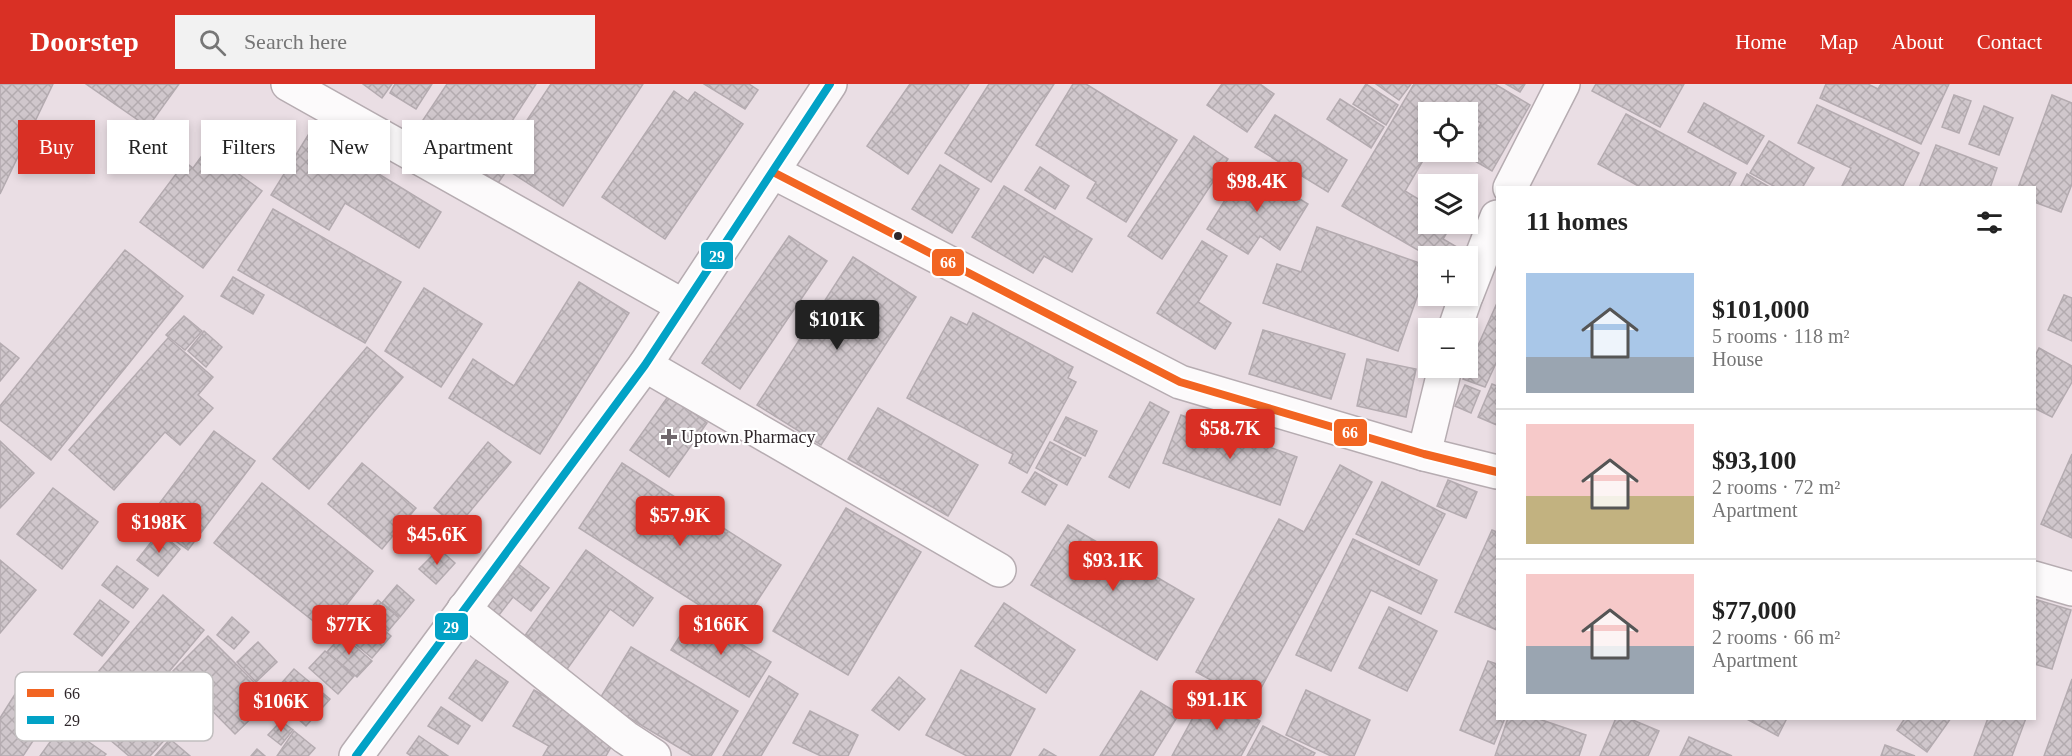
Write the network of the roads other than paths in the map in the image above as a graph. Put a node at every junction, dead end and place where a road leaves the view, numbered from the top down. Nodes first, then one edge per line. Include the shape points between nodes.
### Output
1 (288, 84) edge
2 (830, 84) edge
3 (1563, 84) edge
4 (773, 172) junction
5 (1511, 186) edge
6 (1496, 220) edge
7 (1478, 266) edge
8 (683, 306) junction
9 (645, 365) junction
10 (1442, 378) edge
11 (1424, 454) junction
12 (1496, 472) edge
13 (999, 570) dead end
14 (2036, 579) edge
15 (2072, 589) edge
16 (464, 609) junction
17 (356, 756) edge
18 (654, 756) edge

1 - 8 street
2 - 4 street
3 - 5 street
4 - 8 street
4 - 11 street via 1180,382
6 - 7 street
8 - 9 street
9 - 13 street
9 - 16 street
10 - 11 street
11 - 12 street
14 - 15 street
16 - 17 street
16 - 18 street

